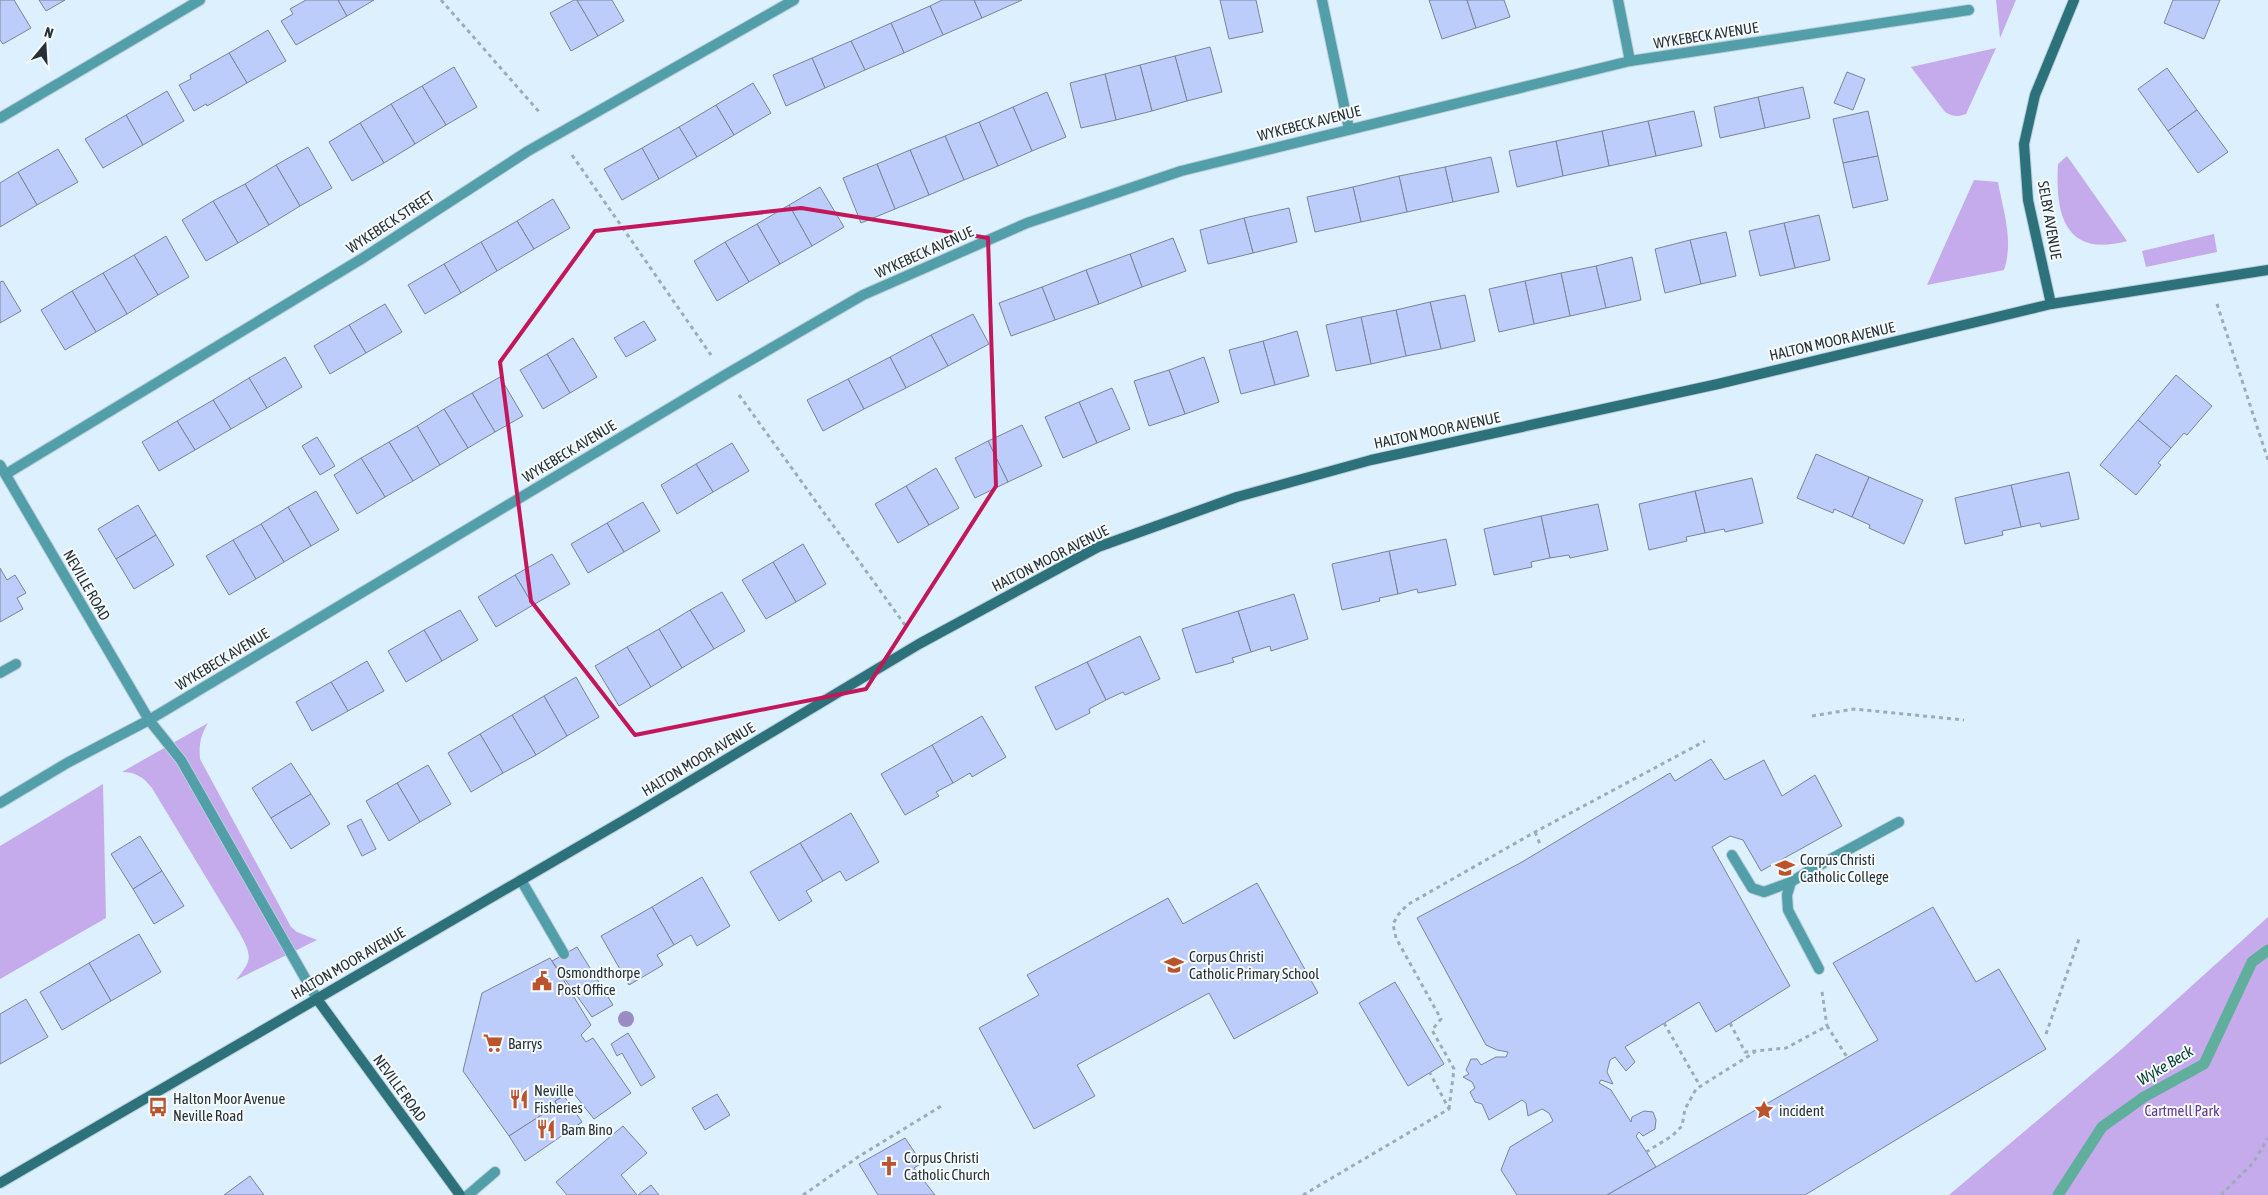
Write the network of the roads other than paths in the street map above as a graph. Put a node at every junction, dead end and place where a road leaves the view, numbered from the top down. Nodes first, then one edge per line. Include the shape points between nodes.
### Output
1 (200, 0) edge
2 (794, 0) edge
3 (1322, 0) edge
4 (1618, 0) edge
5 (2074, 0) edge
6 (1969, 10) dead end
7 (1630, 61) junction
8 (0, 118) edge
9 (1349, 129) junction
10 (2268, 270) edge
11 (2051, 304) junction
12 (3, 469) edge
13 (16, 664) dead end
14 (0, 673) edge
15 (149, 720) junction
16 (0, 803) edge
17 (1899, 822) dead end
18 (1732, 854) dead end
19 (521, 880) junction
20 (1791, 882) junction
21 (564, 954) dead end
22 (1819, 969) road end
23 (317, 999) junction
24 (495, 1172) dead end
25 (0, 1182) edge
26 (460, 1195) edge
27 (468, 1195) edge

1 - 8 street
2 - 12 street, WYKEBECK STREET via 558,133 364,258
3 - 9 street
4 - 7 street
5 - 11 street, SELBY AVENUE via 2035,95 2024,144 2028,200
6 - 7 street, WYKEBECK AVENUE
7 - 9 street, WYKEBECK AVENUE
9 - 15 street, WYKEBECK AVENUE via 1181,171 1026,223 863,295
10 - 11 street, HALTON MOOR AVENUE
11 - 19 street, HALTON MOOR AVENUE via 1718,384 1371,460 1236,497 1098,547 919,644
12 - 15 street, NEVILLE ROAD
13 - 14 street
15 - 16 street, WYKEBECK AVENUE
15 - 23 street, NEVILLE ROAD via 181,760
17 - 20 street
18 - 20 street via 1752,888 1764,892
19 - 21 street
19 - 23 street, HALTON MOOR AVENUE
20 - 22 street via 1786,895 1788,910
23 - 25 street, HALTON MOOR AVENUE
23 - 26 street, NEVILLE ROAD
24 - 27 street

